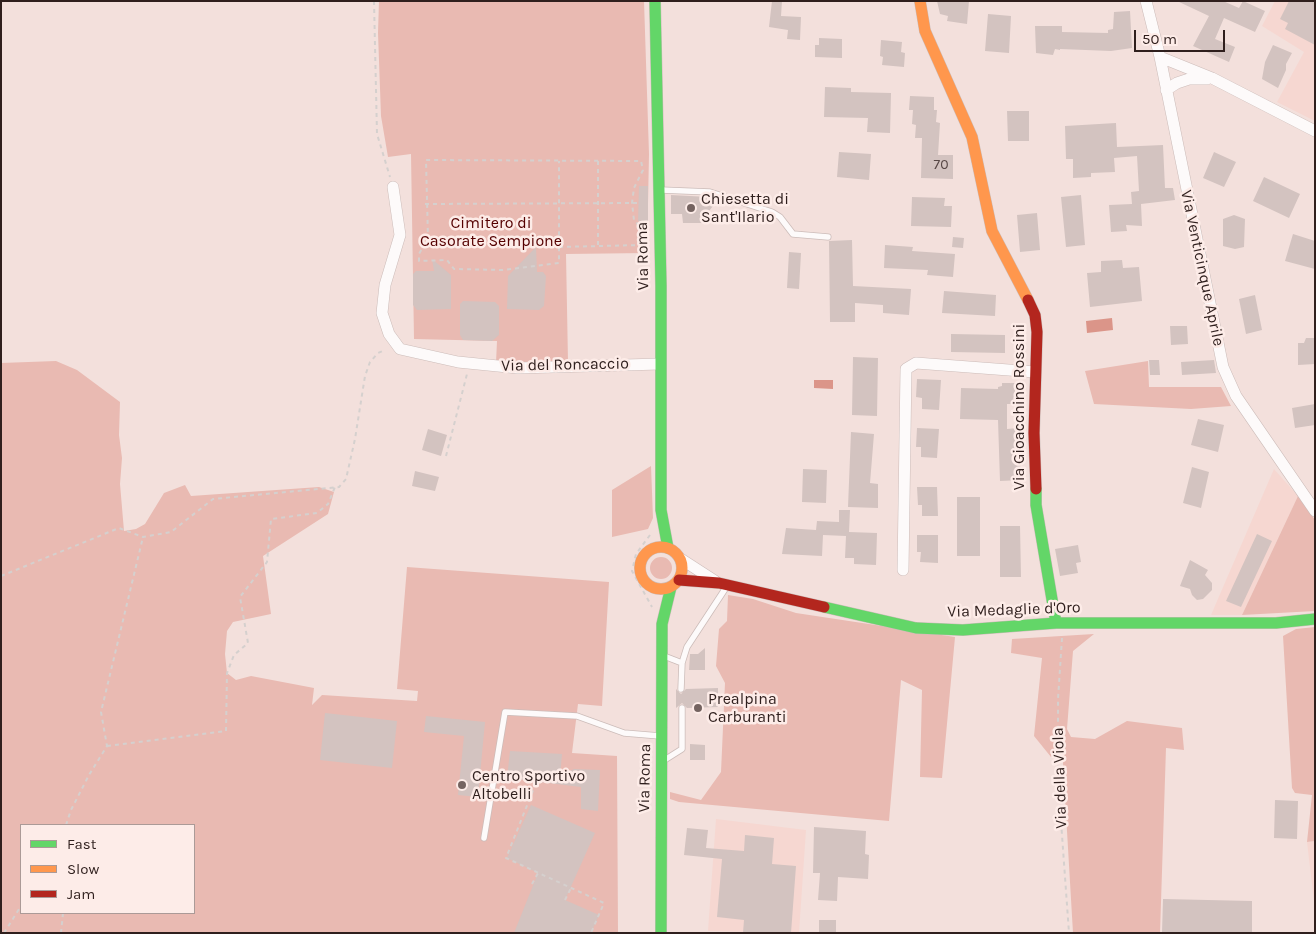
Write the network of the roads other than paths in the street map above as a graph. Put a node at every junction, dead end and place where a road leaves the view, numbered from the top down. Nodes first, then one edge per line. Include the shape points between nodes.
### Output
1 (655, 1) edge
2 (920, 1) edge
3 (1146, 1) edge
4 (1160, 57) junction
5 (1212, 78) junction
6 (1166, 90) junction
7 (1315, 131) edge
8 (393, 187) road end
9 (659, 190) junction
10 (828, 237) dead end
11 (660, 364) junction
12 (1035, 372) junction
13 (661, 510) junction
14 (1315, 511) edge
15 (668, 548) junction
16 (649, 550) junction
17 (681, 559) junction
18 (903, 570) dead end
19 (645, 583) junction
20 (675, 584) junction
21 (723, 584) junction
22 (1315, 619) edge
23 (1060, 623) junction
24 (662, 624) junction
25 (662, 655) junction
26 (682, 663) junction
27 (681, 689) dead end
28 (682, 708) dead end
29 (662, 736) junction
30 (661, 763) junction
31 (484, 838) dead end
32 (661, 933) edge

1 - 9 street, Via Roma
2 - 12 street, Via Gioacchino Rossini via 925,31 972,137 992,231 1016,272 1035,315
3 - 4 street, Via Venticinque Aprile
4 - 5 street
4 - 6 street, Via Venticinque Aprile
5 - 6 street via 1188,79
5 - 7 street
6 - 14 street, Via Venticinque Aprile via 1223,367 1236,396
8 - 11 street, Via del Roncaccio via 400,235 385,285 382,313 389,334 400,349 458,362 518,368
9 - 10 lane via 710,192 772,212 793,234
9 - 11 street, Via Roma
11 - 13 street, Via Roma
12 - 18 street via 916,363 906,369
12 - 23 street, Via Gioacchino Rossini via 1036,505
13 - 15 street, Via Roma
13 - 16 street, Via Roma
15 - 16 street via 662,546
15 - 17 street
16 - 19 street, Via Roma via 640,569
17 - 20 street, Via Roma via 682,566
17 - 21 street, Via Medaglie d'Oro
19 - 20 street via 658,589
19 - 24 street, Via Roma
20 - 21 street, Via Medaglie d'Oro
20 - 24 street, Via Roma
21 - 23 street, Via Medaglie d'Oro via 916,628 963,630
21 - 26 lane via 686,647
22 - 23 street, Via Medaglie d'Oro
24 - 25 street, Via Roma
25 - 26 lane
25 - 29 street, Via Roma
26 - 27 lane
28 - 30 lane via 682,749
29 - 30 street, Via Roma
29 - 31 lane via 624,733 577,716 505,712
30 - 32 street, Via Roma

